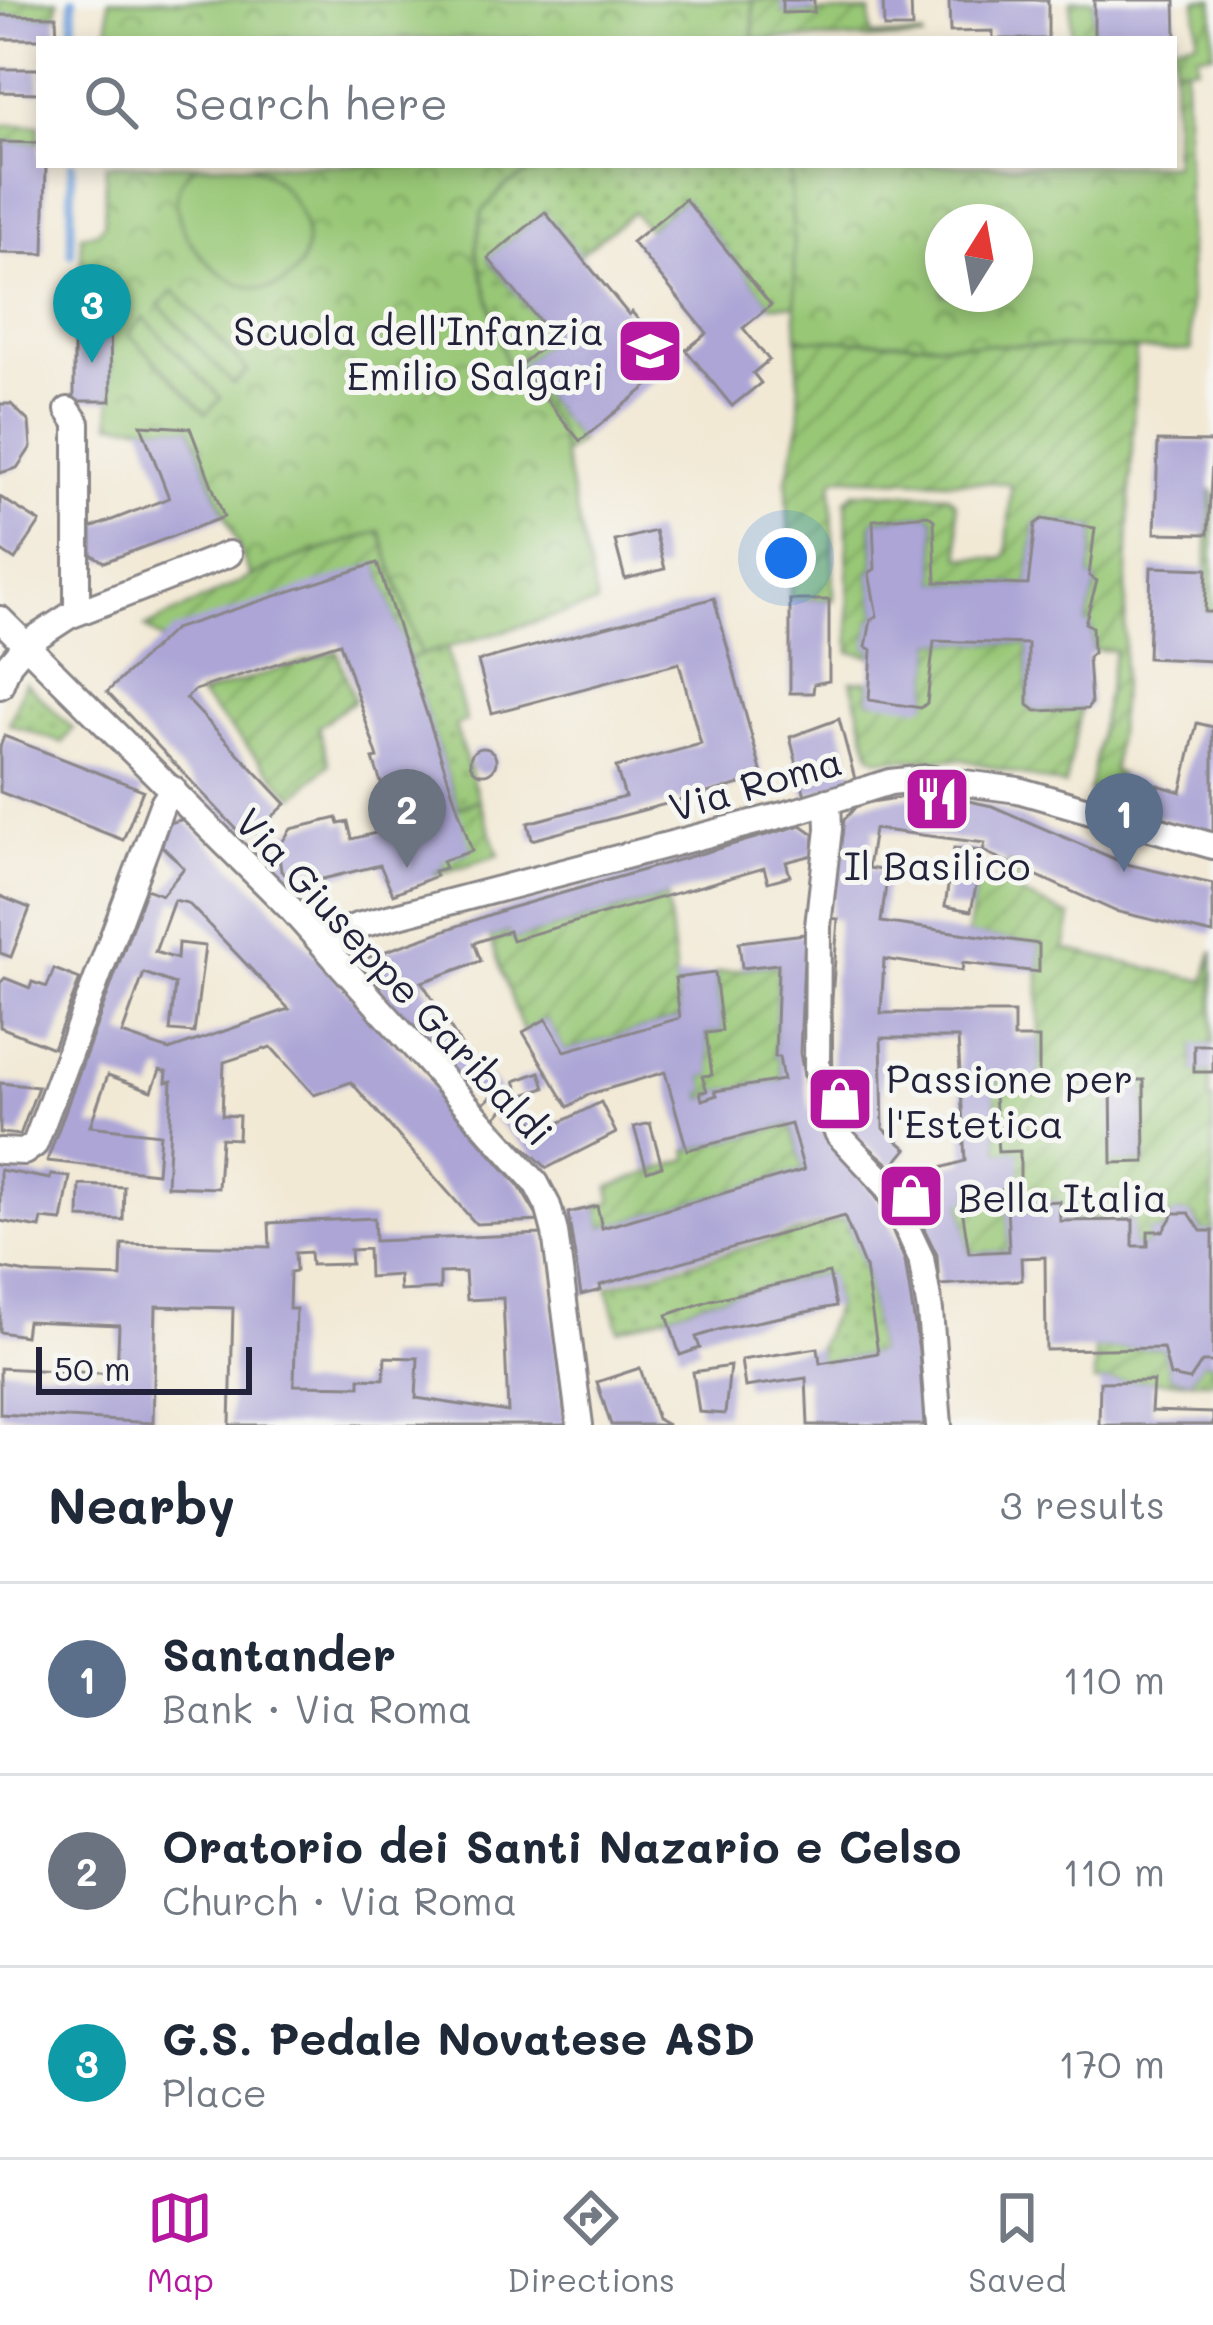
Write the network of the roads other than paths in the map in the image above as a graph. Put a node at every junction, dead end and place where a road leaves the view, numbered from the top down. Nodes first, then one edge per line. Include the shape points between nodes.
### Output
1 (68, 410) dead end
2 (229, 554) dead end
3 (77, 612) junction
4 (0, 619) edge
5 (26, 644) junction
6 (0, 686) edge
7 (173, 789) junction
8 (828, 800) junction
9 (1213, 846) edge
10 (321, 942) junction
11 (0, 1151) edge
12 (580, 1425) edge
13 (939, 1425) edge

1 - 3 street via 76,423
2 - 3 street
3 - 5 street
4 - 5 street, Via Giuseppe Garibaldi
5 - 6 street
5 - 7 street, Via Giuseppe Garibaldi
7 - 10 street, Via Giuseppe Garibaldi
7 - 11 street via 35,1144
8 - 9 street, Via Roma via 890,782 971,782
8 - 10 street, Via Roma
8 - 13 street via 818,926 821,1099 838,1134 887,1186 921,1258
10 - 12 street, Via Giuseppe Garibaldi via 543,1195

